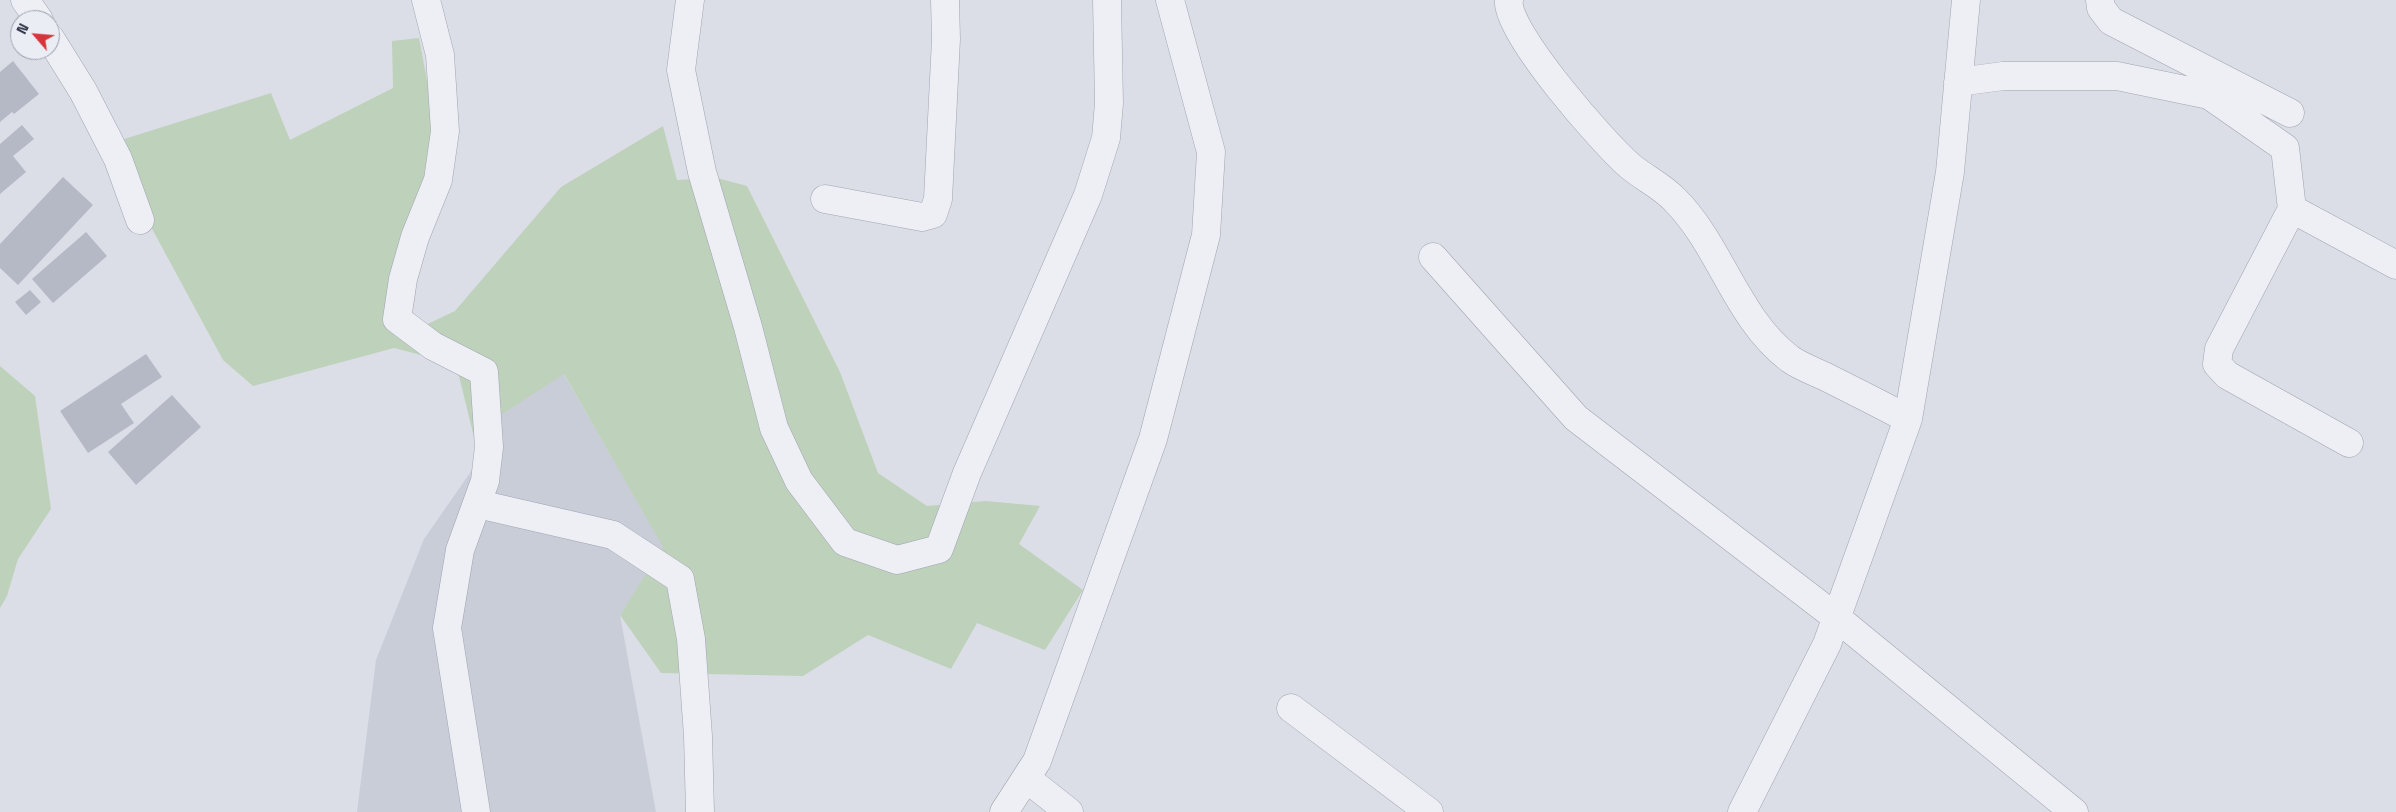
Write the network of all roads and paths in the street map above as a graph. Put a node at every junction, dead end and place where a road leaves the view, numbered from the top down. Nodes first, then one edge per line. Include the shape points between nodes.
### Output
1 (426, 0) edge
2 (690, 0) edge
3 (945, 0) edge
4 (1107, 0) edge
5 (1170, 0) edge
6 (1509, 0) edge
7 (1966, 0) edge
8 (2100, 0) edge
9 (60, 54) edge
10 (1958, 82) junction
11 (2290, 113) dead end
12 (825, 199) dead end
13 (2292, 209) junction
14 (140, 220) dead end
15 (1433, 257) dead end
16 (2396, 265) edge
17 (1908, 419) junction
18 (2349, 443) dead end
19 (478, 504) junction
20 (1837, 618) junction
21 (1291, 708) dead end
22 (1026, 778) junction
23 (476, 812) edge
24 (700, 812) edge
25 (1004, 812) edge
26 (1069, 812) edge
27 (1429, 812) edge
28 (1742, 812) edge
29 (2074, 812) edge

1 - 19 street via 440,56 445,131 438,180 415,237 396,319 433,346 484,372 489,447 485,481
2 - 4 street via 682,70 702,172 774,428 799,481 845,542 896,560 939,549 992,412 1088,194 1106,138
3 - 12 street via 938,200 932,214 922,217
5 - 22 street via 1211,152 1206,234 1153,439 1037,761
6 - 17 street via 1508,7 1518,28 1567,99 1629,165 1675,200 1705,240 1730,285 1761,330 1790,359
7 - 10 street
8 - 11 street via 2101,8 2111,21
9 - 14 street via 118,159
10 - 13 street via 2003,76 2117,76 2209,95 2285,148
10 - 17 street via 1950,172
13 - 16 street
13 - 18 street via 2219,349 2217,364 2227,375
15 - 20 street via 1576,418
17 - 20 street
19 - 23 street via 460,550 447,628
19 - 24 street via 613,535 680,579 691,639
20 - 28 street
20 - 29 street
21 - 27 street
22 - 25 street
22 - 26 street

